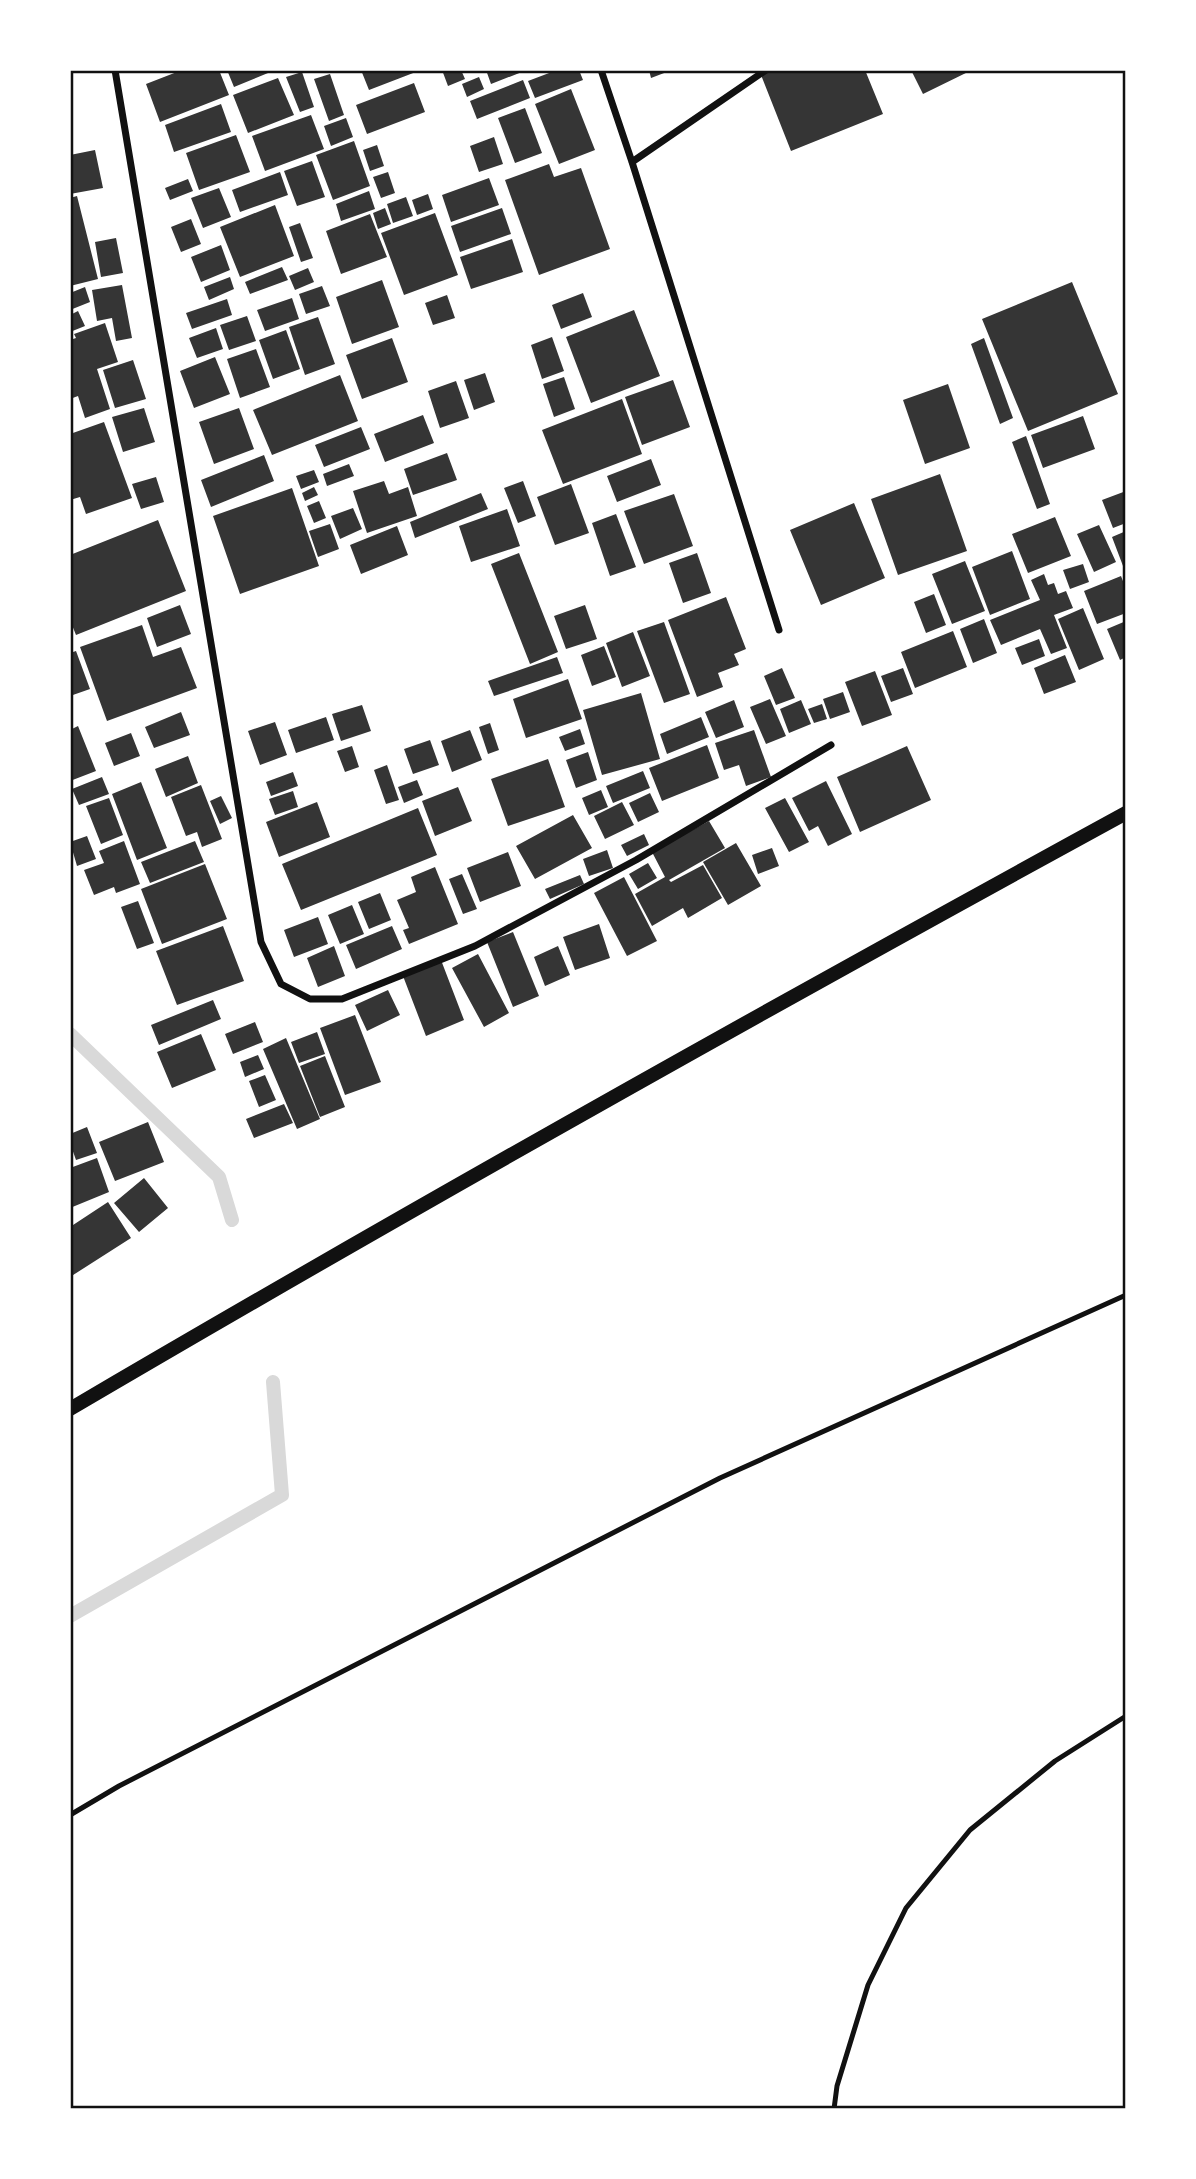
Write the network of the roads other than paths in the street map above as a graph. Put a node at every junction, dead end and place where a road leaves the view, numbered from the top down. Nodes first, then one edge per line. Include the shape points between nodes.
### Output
1 (115, 70) edge
2 (601, 70) edge
3 (766, 70) edge
4 (632, 162) junction
5 (779, 630) dead end
6 (831, 745) dead end
7 (1126, 813) edge
8 (1126, 1295) edge
9 (70, 1409) edge
10 (1126, 1716) edge
11 (70, 1815) edge
12 (834, 2109) edge

1 - 6 street via 261,942 281,984 310,999 342,999 475,946 635,860
2 - 4 street
3 - 4 street
4 - 5 street
7 - 9 main road via 814,983
8 - 11 lane via 720,1478
10 - 12 lane via 1055,1761 970,1830 906,1908 868,1985

